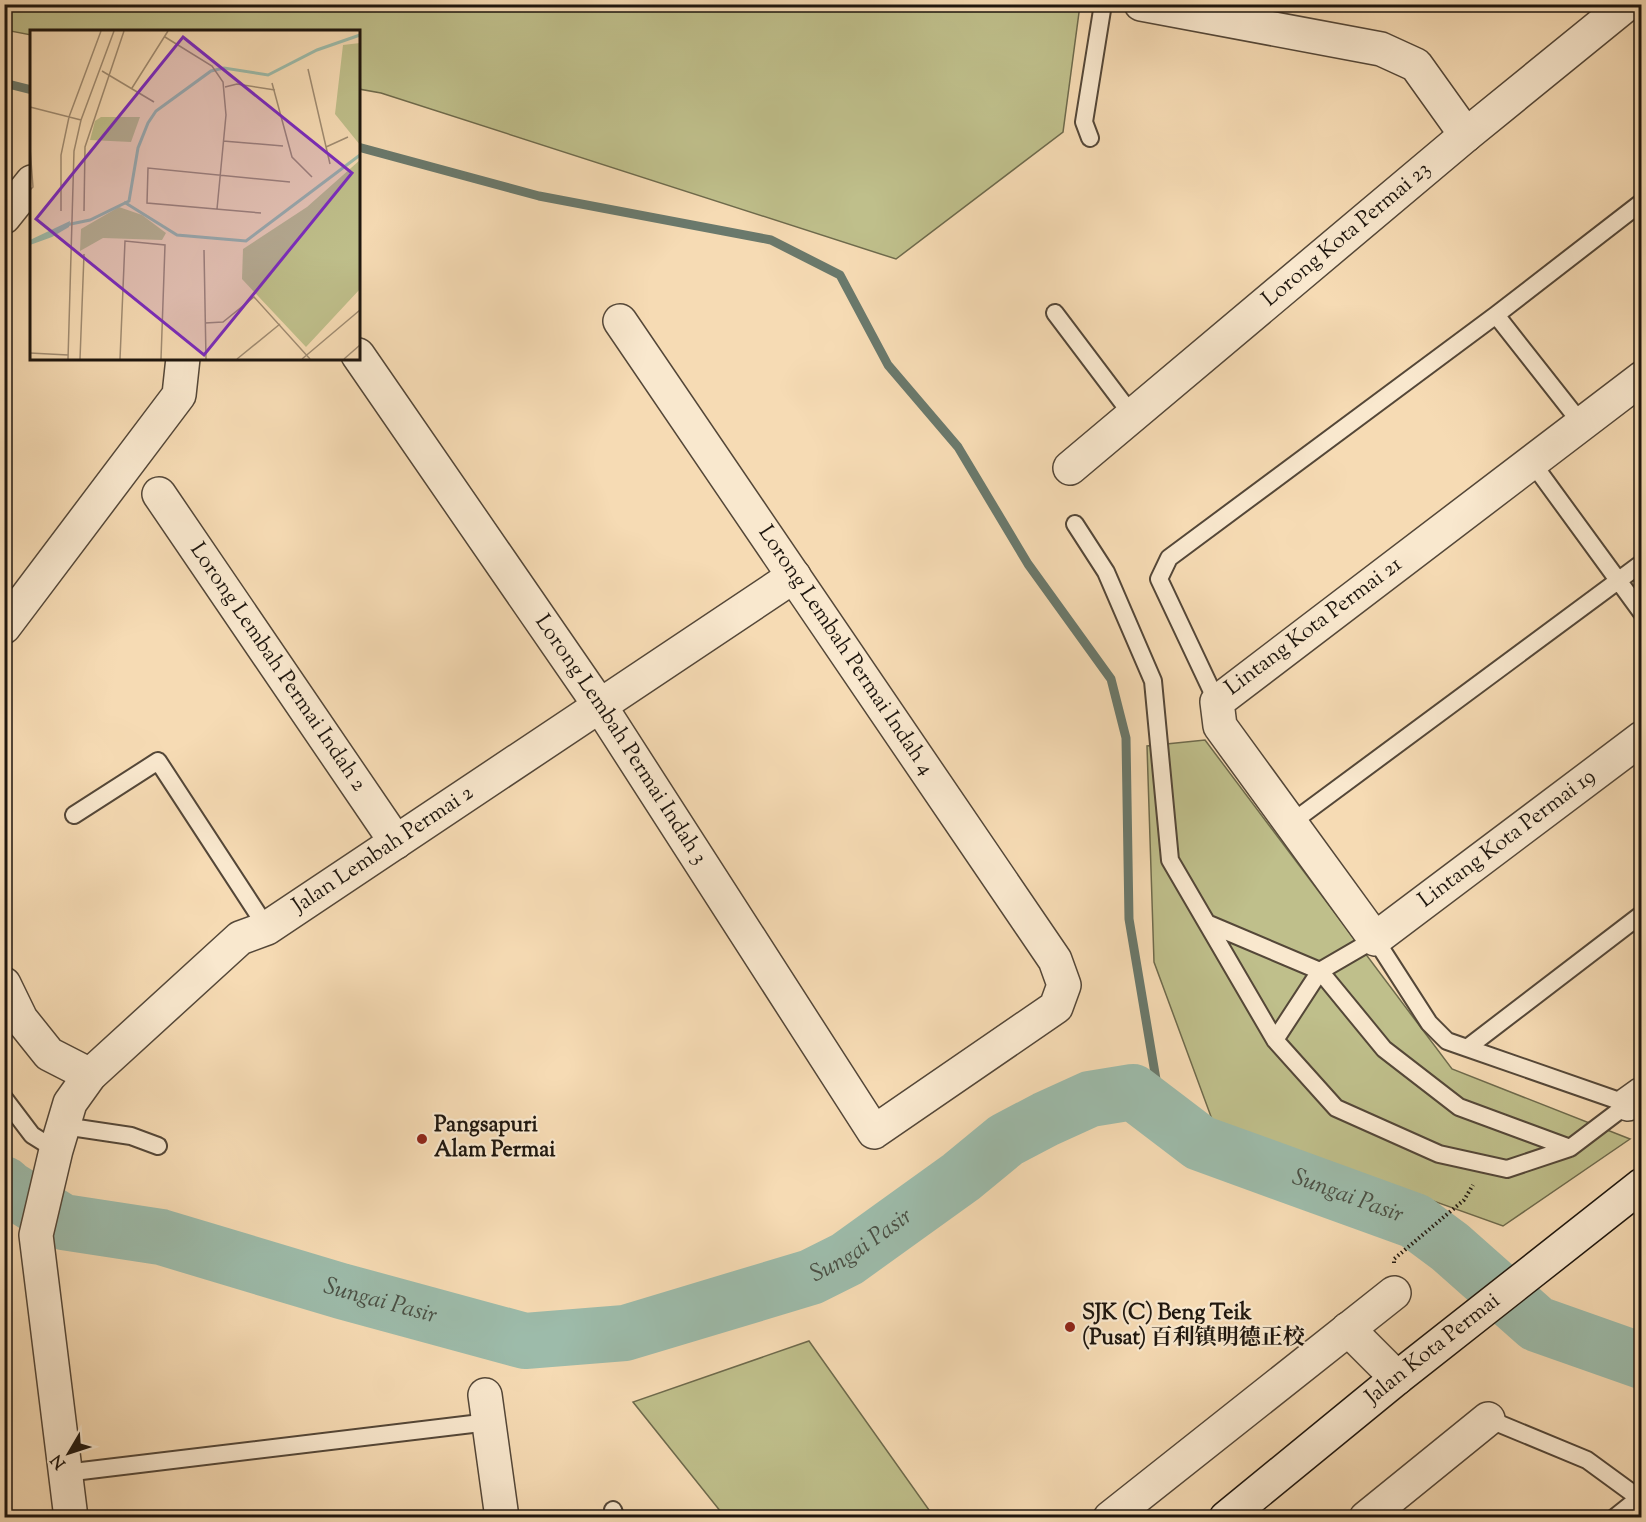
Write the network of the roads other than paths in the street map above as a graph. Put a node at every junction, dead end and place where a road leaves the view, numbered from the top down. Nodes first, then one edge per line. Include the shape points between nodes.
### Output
1 (1103, 4) edge
2 (1141, 4) edge
3 (1627, 4) edge
4 (1466, 135) junction
5 (1090, 138) dead end
6 (30, 184) edge
7 (1641, 202) edge
8 (4, 217) edge
9 (1055, 313) dead end
10 (1496, 315) junction
11 (620, 321) dead end
12 (360, 358) edge
13 (183, 360) edge
14 (1641, 378) edge
15 (1132, 416) junction
16 (1581, 423) junction
17 (1531, 461) junction
18 (1070, 468) dead end
19 (159, 494) dead end
20 (1075, 524) dead end
21 (1641, 563) edge
22 (794, 576) junction
23 (1618, 580) junction
24 (1641, 613) edge
25 (4, 627) edge
26 (1217, 702) junction
27 (600, 706) junction
28 (1639, 745) edge
29 (74, 815) dead end
30 (1291, 823) junction
31 (396, 842) junction
32 (1641, 914) edge
33 (1209, 924) junction
34 (267, 928) junction
35 (1375, 939) junction
36 (1320, 971) junction
37 (4, 984) edge
38 (1275, 1040) junction
39 (1467, 1048) junction
40 (90, 1075) junction
41 (4, 1098) edge
42 (1635, 1099) edge
43 (874, 1132) joint
44 (60, 1138) junction
45 (158, 1146) dead end
46 (1569, 1148) junction
47 (1641, 1185) edge
48 (1394, 1293) dead end
49 (1348, 1329) junction
50 (1397, 1378) junction
51 (487, 1408) joint
52 (1488, 1419) joint
53 (65, 1473) junction
54 (71, 1518) edge
55 (502, 1518) edge
56 (1110, 1518) edge
57 (1226, 1518) edge
58 (1366, 1518) edge
59 (1614, 1518) edge

1 - 5 lane via 1084,122
2 - 4 street via 1381,49 1416,65
3 - 4 street, Lorong Kota Permai 23
4 - 15 street, Lorong Kota Permai 23
6 - 8 street
7 - 10 lane
9 - 15 lane
10 - 16 lane
10 - 26 lane via 1168,558 1160,579
11 - 22 street, Lorong Lembah Permai Indah 4
12 - 27 street, Lorong Lembah Permai Indah 3
13 - 25 street via 179,395
14 - 16 street, Lintang Kota Permai 21
15 - 18 street, Lorong Kota Permai 23
16 - 17 street, Lintang Kota Permai 21
17 - 23 lane
17 - 26 street, Lintang Kota Permai 21
19 - 31 street, Lorong Lembah Permai Indah 2
20 - 33 lane via 1106,572 1153,681 1170,860
21 - 23 lane
22 - 27 street, Jalan Lembah Permai 2
22 - 43 street, Lorong Lembah Permai Indah 4 via 1054,960 1064,985 1056,1007
23 - 24 lane
23 - 30 lane
26 - 30 street, Lintang Kota Permai 21 via 1220,726
27 - 31 street, Jalan Lembah Permai 2
27 - 43 street, Lorong Lembah Permai Indah 3
28 - 35 street, Lintang Kota Permai 19
29 - 34 lane via 158,761
30 - 35 street, Lintang Kota Permai 21
31 - 34 street, Jalan Lembah Permai 2
32 - 39 lane
33 - 36 lane
33 - 38 lane
34 - 40 street, Jalan Lembah Permai 2 via 240,938
35 - 36 lane
35 - 39 lane via 1429,1023 1447,1041
36 - 38 lane
36 - 46 lane via 1384,1049 1459,1107
37 - 40 street via 21,1019 49,1054
38 - 46 lane via 1336,1108 1439,1154 1507,1169
39 - 42 lane
40 - 44 street, Jalan Lembah Permai 2 via 70,1103
41 - 44 lane via 32,1135
42 - 46 lane
44 - 45 lane via 131,1136
44 - 53 street, Jalan Lembah Permai 2 via 36,1235
47 - 50 street, Jalan Kota Permai
48 - 49 street
49 - 50 street
49 - 56 street
50 - 57 street, Jalan Kota Permai
51 - 53 lane
51 - 55 street
52 - 58 street
52 - 59 lane via 1587,1460 1639,1498
53 - 54 street

